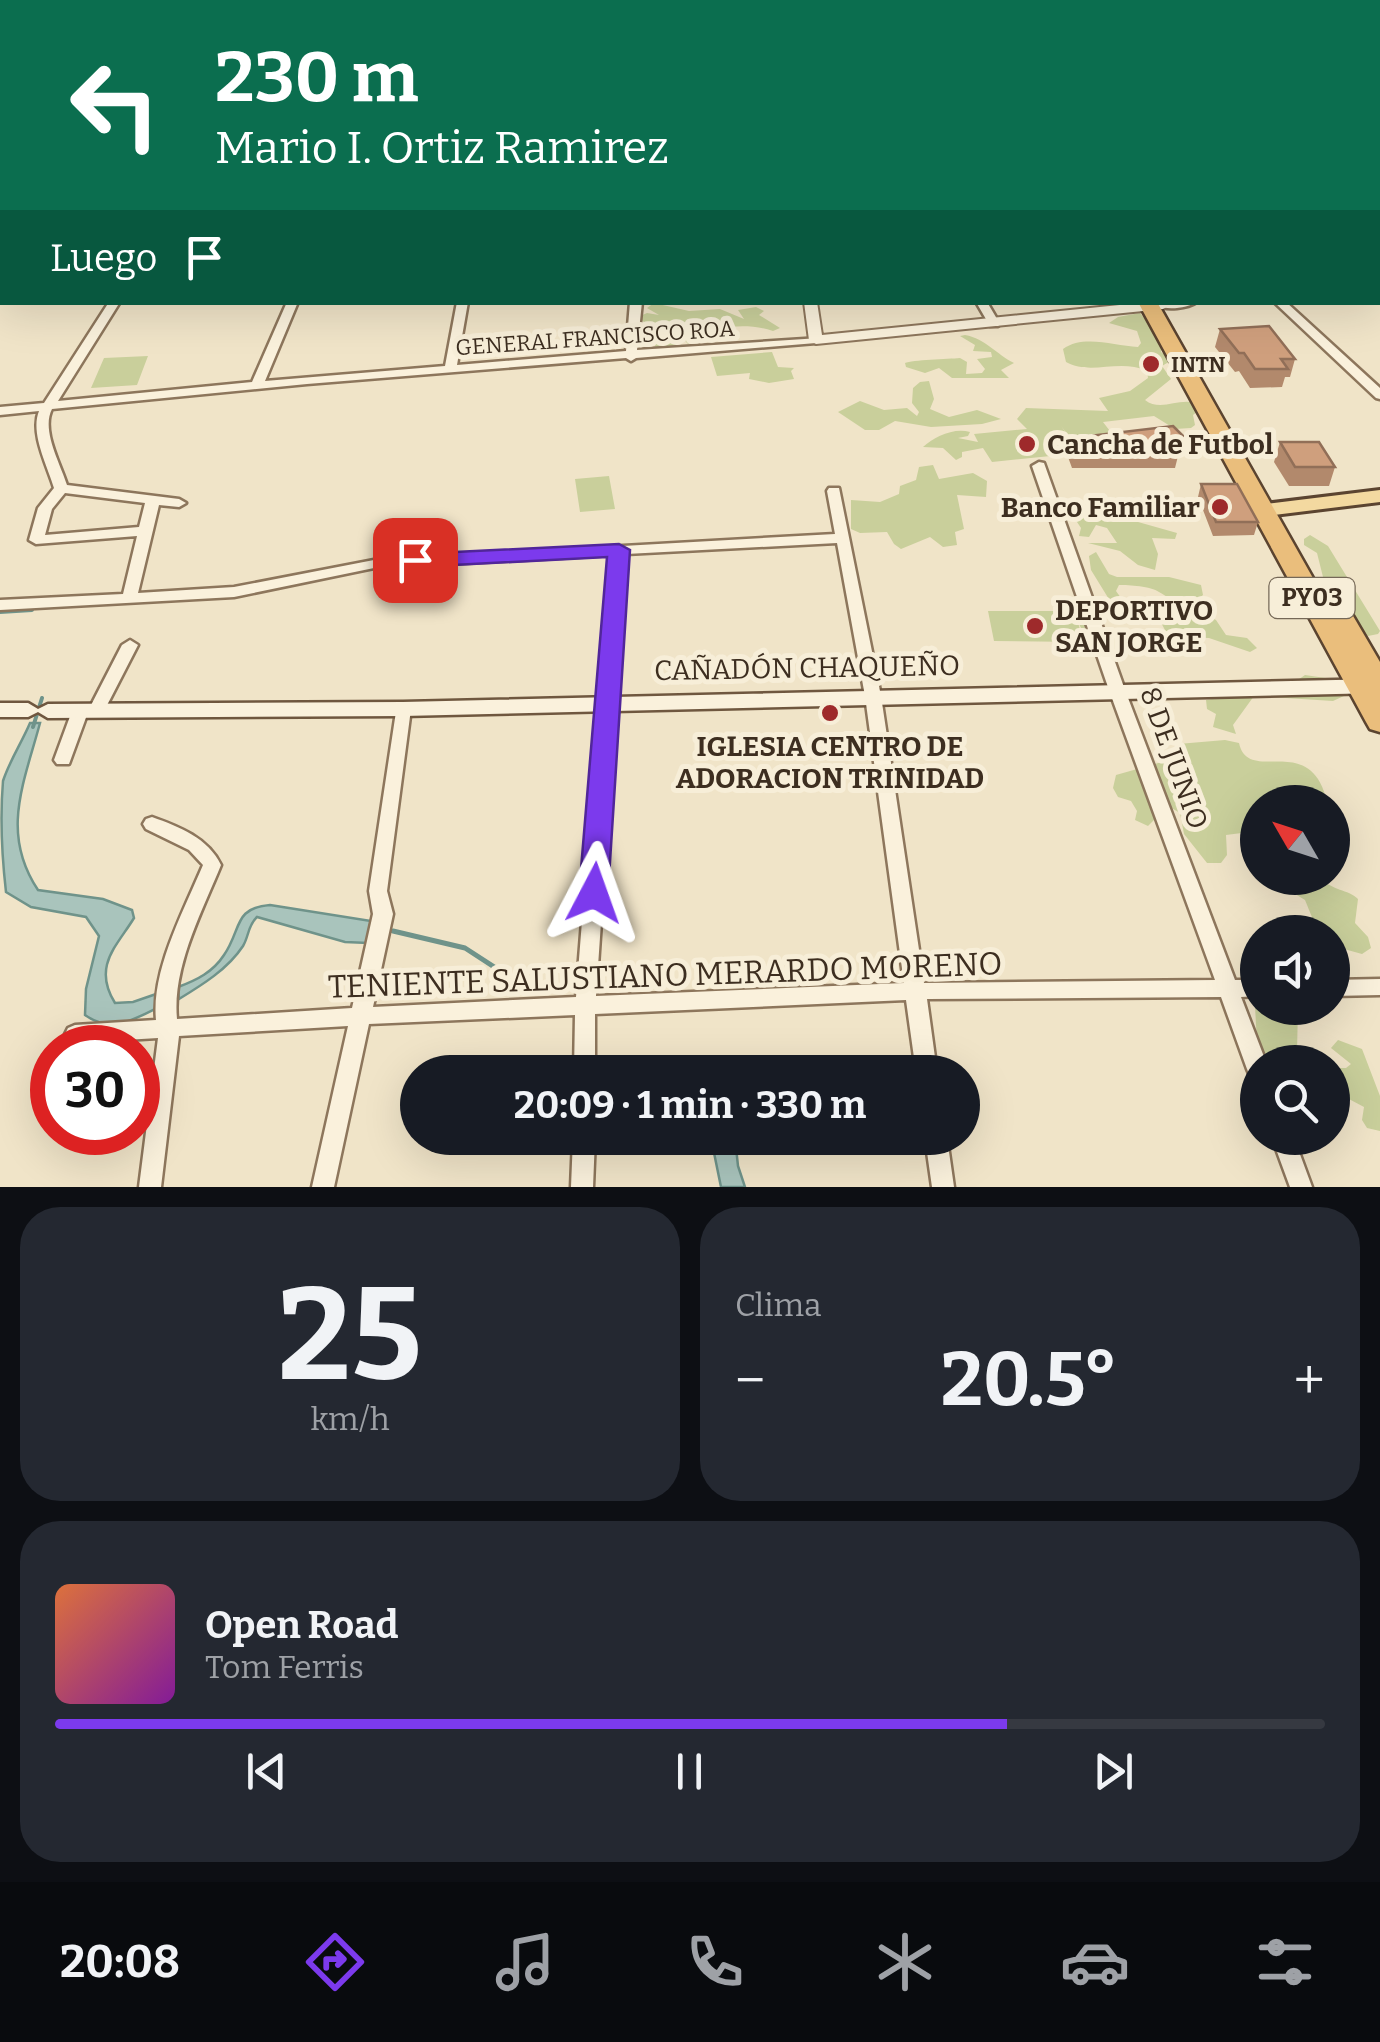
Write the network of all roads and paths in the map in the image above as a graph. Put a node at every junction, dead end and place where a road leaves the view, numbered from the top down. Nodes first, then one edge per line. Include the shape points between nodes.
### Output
1 (113, 305) edge
2 (292, 305) edge
3 (462, 305) edge
4 (636, 305) edge
5 (810, 305) edge
6 (983, 305) edge
7 (1147, 305) edge
8 (1156, 305) edge
9 (1283, 305) edge
10 (994, 324) junction
11 (816, 340) junction
12 (631, 357) junction
13 (450, 368) junction
14 (256, 385) junction
15 (1380, 394) edge
16 (47, 406) junction
17 (0, 410) edge
18 (1039, 466) dead end
19 (61, 488) junction
20 (834, 491) dead end
21 (1380, 496) edge
22 (153, 500) junction
23 (179, 503) dead end
24 (1380, 504) edge
25 (1276, 514) junction
26 (145, 531) junction
27 (842, 538) junction
28 (619, 550) junction
29 (129, 598) junction
30 (0, 605) edge
31 (130, 644) dead end
32 (1374, 686) edge
33 (1117, 690) junction
34 (873, 696) junction
35 (607, 702) junction
36 (0, 710) edge
37 (403, 710) junction
38 (88, 711) junction
39 (1380, 722) edge
40 (63, 760) dead end
41 (152, 824) dead end
42 (1380, 987) edge
43 (1350, 988) edge
44 (1228, 989) junction
45 (1240, 989) edge
46 (916, 991) junction
47 (586, 1007) junction
48 (362, 1017) junction
49 (167, 1026) junction
50 (160, 1027) edge
51 (1249, 1045) edge
52 (585, 1055) edge
53 (925, 1055) edge
54 (583, 1155) edge
55 (938, 1155) edge
56 (1289, 1155) edge
57 (150, 1187) edge
58 (323, 1187) edge
59 (582, 1187) edge
60 (943, 1187) edge
61 (1301, 1187) edge

1 - 16 street
2 - 14 street
3 - 13 street
4 - 12 street
5 - 11 street
6 - 10 street
7 - 10 street, GENERAL FRANCISCO ROA
8 - 25 highway, PY03
9 - 15 street
10 - 11 street, GENERAL FRANCISCO ROA
11 - 12 street, GENERAL FRANCISCO ROA
12 - 13 street, GENERAL FRANCISCO ROA
13 - 14 street, GENERAL FRANCISCO ROA
14 - 16 street, GENERAL FRANCISCO ROA
16 - 17 street, GENERAL FRANCISCO ROA
16 - 19 street via 42,428
18 - 33 street, 8 DE JUNIO
19 - 22 street
19 - 26 street via 45,508 36,540
20 - 27 street
21 - 25 main road
22 - 23 street
22 - 26 street
24 - 25 main road
25 - 32 highway, PY03
26 - 29 street
27 - 28 street
27 - 34 street
28 - 29 street via 374,564 234,592
28 - 35 street
29 - 30 street
31 - 38 street
32 - 33 main road, CAÑADÓN CHAQUEÑO
32 - 39 highway, PY03
33 - 34 main road, CAÑADÓN CHAQUEÑO
33 - 44 street, 8 DE JUNIO
34 - 35 main road, CAÑADÓN CHAQUEÑO
34 - 46 street
35 - 37 main road, CAÑADÓN CHAQUEÑO
35 - 47 street
36 - 38 main road, CAÑADÓN CHAQUEÑO
37 - 38 main road, CAÑADÓN CHAQUEÑO
37 - 48 street via 378,892 384,914
38 - 40 street
41 - 49 street via 198,847 212,865 172,973
42 - 43 street
44 - 45 street, TENIENTE SALUSTIANO MERARDO MORENO
44 - 46 street, TENIENTE SALUSTIANO MERARDO MORENO
44 - 51 street, 8 DE JUNIO
46 - 47 street, TENIENTE SALUSTIANO MERARDO MORENO
46 - 53 street
47 - 48 street, TENIENTE SALUSTIANO MERARDO MORENO
47 - 52 street
48 - 49 street, TENIENTE SALUSTIANO MERARDO MORENO
48 - 58 street
49 - 50 street, TENIENTE SALUSTIANO MERARDO MORENO
49 - 57 street
54 - 59 street
55 - 60 street
56 - 61 street

